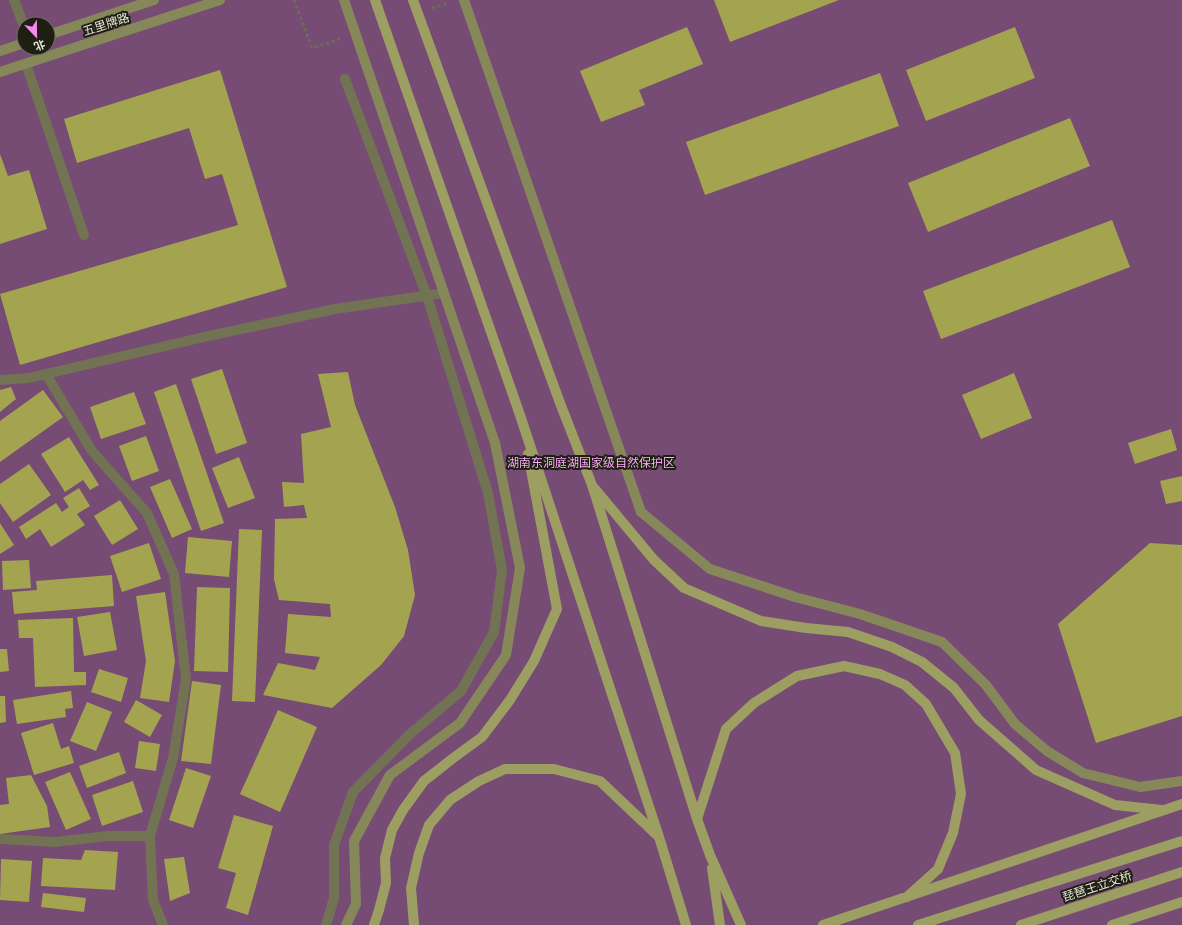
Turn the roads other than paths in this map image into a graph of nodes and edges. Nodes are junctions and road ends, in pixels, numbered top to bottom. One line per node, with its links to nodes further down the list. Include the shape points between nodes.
1 (14, 0): 8 (street)
2 (154, 0): 9 (street, 五里牌路)
3 (220, 0): 12 (street, 五里牌路)
4 (344, 0): 16 (street)
5 (375, 0): 20 (main road)
6 (413, 0): 21 (main road)
7 (464, 0): 22 (street, via 641,512 710,569 795,597 860,614 942,642 986,685 1015,724 1046,751 1083,773 1140,787)
8 (20, 16)
9 (56, 32)
10 (16, 46): 11 (street)
11 (0, 51)
12 (26, 64): 13 (street, 五里牌路); 15 (street)
13 (0, 72)
14 (345, 79): 17 (street)
15 (84, 235)
16 (444, 293): 17 (street); 36 (street, via 494,443 520,568 506,655 460,722 390,775 354,840 356,904)
17 (427, 296): 18 (street, via 335,309); 35 (street, via 488,493 502,570 494,632 461,691 409,735 353,792 334,845 334,898)
18 (46, 374): 19 (street); 26 (street, via 92,451 147,512 174,574 186,679 173,758)
19 (0, 380)
20 (520, 415): 27 (main road); 37 (main road, via 556,609 534,661 510,700 482,737 424,781 403,810 392,830 385,858 386,883)
21 (592, 484): 24 (main road, via 654,560 684,588 761,621 848,632 898,650 922,662 954,688 979,720 1036,770 1115,805); 25 (main road)
22 (1182, 781)
23 (1182, 804): 24 (main road)
24 (1162, 810): 32 (main road)
25 (696, 819): 30 (main road); 32 (main road, via 726,729 754,703 797,676 844,666 880,674 905,685 926,704 955,753 961,794 953,833 938,869)
26 (150, 836): 28 (street, via 108,836 55,842); 34 (street, via 153,900)
27 (659, 837): 38 (main road, via 600,781 554,769 505,769 479,781 450,800 429,825 411,888); 39 (main road)
28 (0, 839)
29 (1182, 840): 43 (main road)
30 (710, 855): 40 (main road); 41 (main road)
31 (1182, 872): 44 (main road, 琵琶王立交桥)
32 (907, 897): 42 (main road)
33 (1182, 902): 45 (main road)
34 (163, 925)
35 (326, 925)
36 (346, 925)
37 (374, 925)
38 (414, 925)
39 (686, 925)
40 (720, 925)
41 (741, 925)
42 (823, 925)
43 (918, 925)
44 (1021, 925)
45 (1112, 925)

